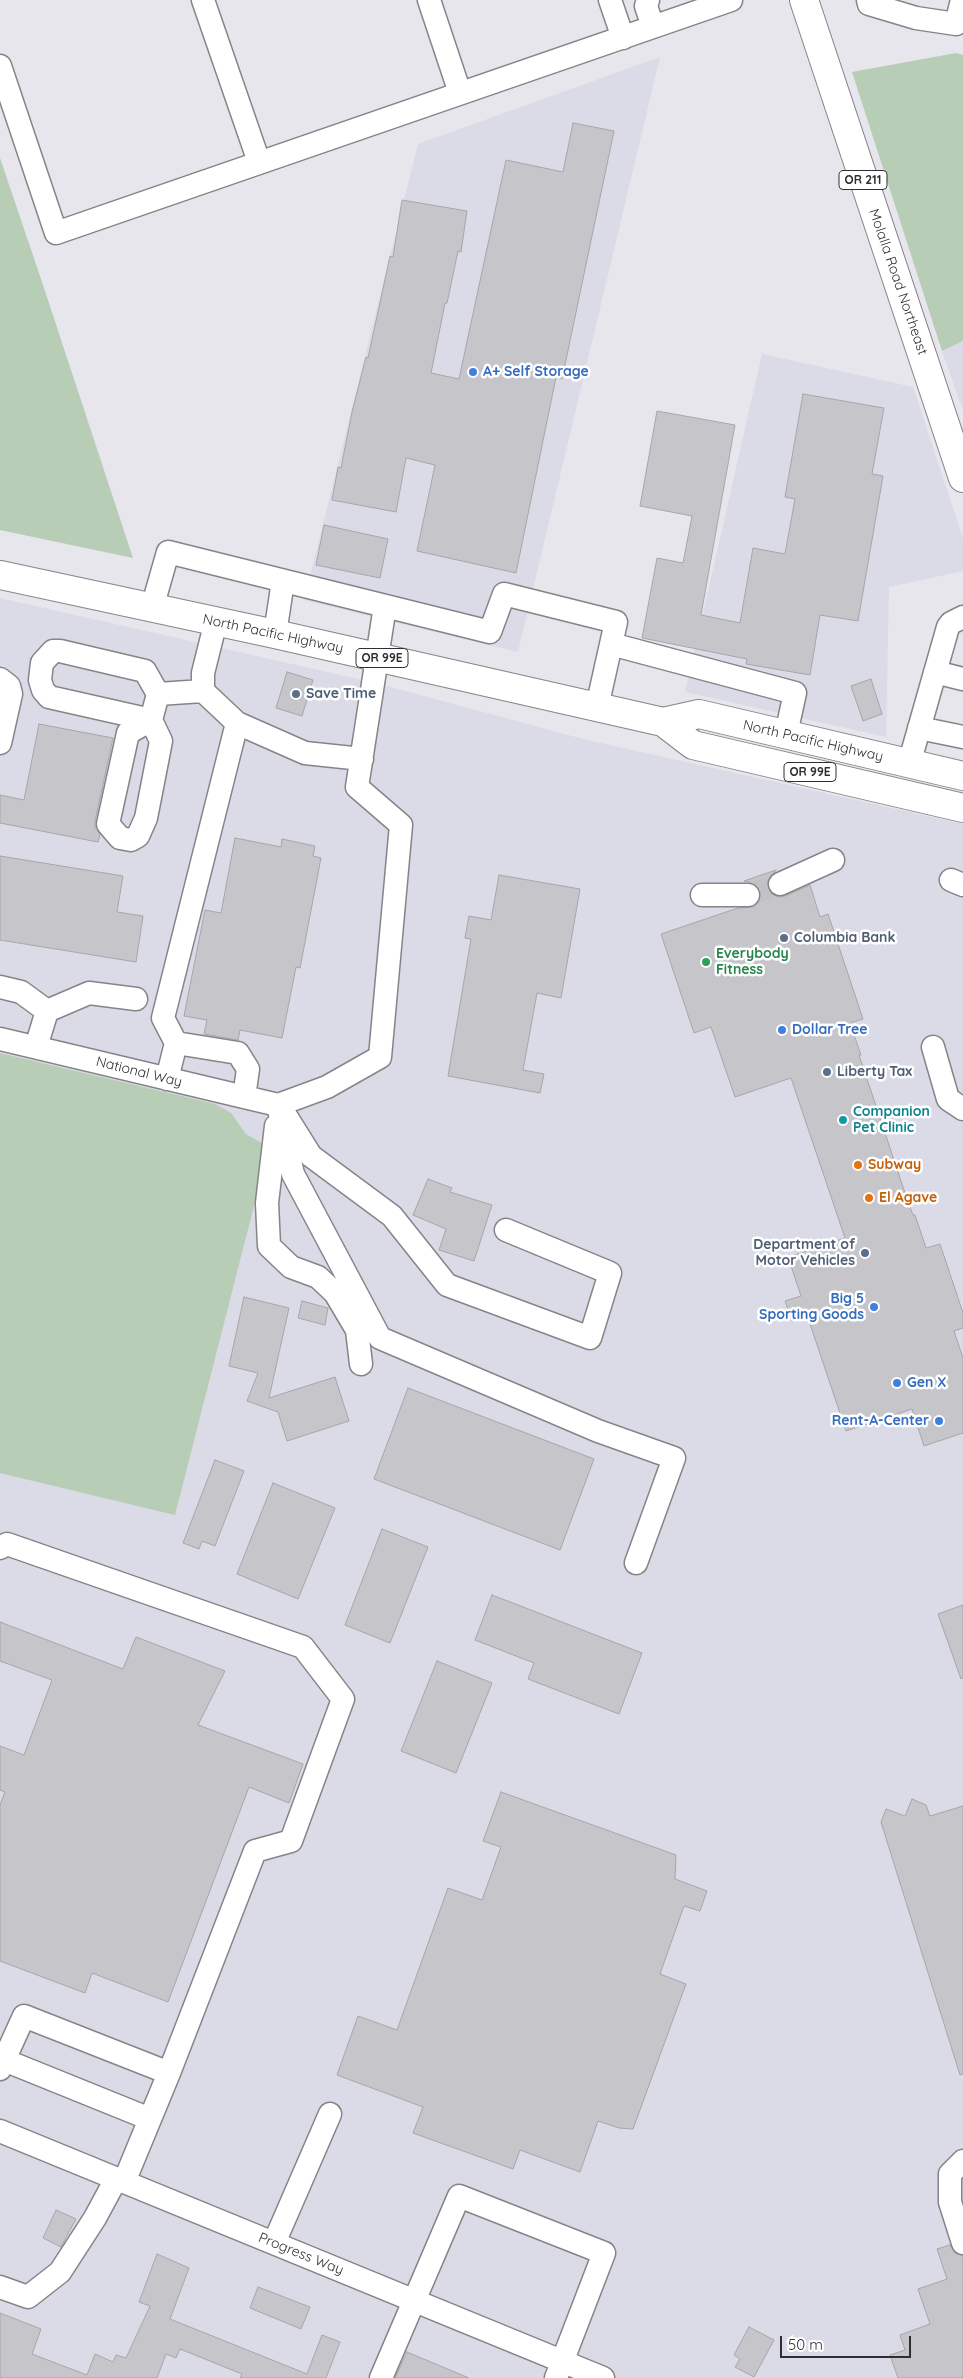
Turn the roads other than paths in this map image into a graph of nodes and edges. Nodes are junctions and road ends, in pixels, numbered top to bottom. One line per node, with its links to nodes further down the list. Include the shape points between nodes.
1 (203, 0): 13 (street)
2 (429, 0): 12 (street)
3 (610, 0): 10 (street)
4 (648, 0): 9 (street, via 646,6)
5 (731, 0): 9 (street)
6 (804, 0): 14 (main road, Molalla Road Northeast / OR 211)
7 (868, 0): 8 (street, via 869,4 916,18 956,24)
8 (962, 0)
9 (653, 27): 10 (street)
10 (622, 38): 12 (street)
11 (0, 66): 13 (street, via 56,233)
12 (460, 93): 13 (street)
13 (259, 162)
14 (963, 478)
15 (0, 575): 18 (main road, North Pacific Highway / OR 99E)
16 (283, 581): 17 (street); 18 (street, via 168,552); 21 (street)
17 (384, 606): 22 (street, via 490,632 504,594 616,622); 23 (street)
18 (152, 608): 20 (main road, North Pacific Highway / OR 99E)
19 (963, 617): 24 (street, via 948,627)
20 (216, 621): 21 (main road, North Pacific Highway / OR 99E); 27 (street, via 203,673)
21 (275, 634): 23 (main road, North Pacific Highway / OR 99E)
22 (611, 644): 29 (street); 33 (street, via 796,693)
23 (378, 657): 29 (main road, North Pacific Highway / OR 99E); 36 (street)
24 (935, 672): 25 (street); 32 (street)
25 (963, 679)
26 (0, 680): 35 (street, via 9,686 11,694)
27 (203, 690): 28 (street); 31 (street)
28 (158, 694): 28 (street, via 145,671 60,651 53,651 42,663 40,680 49,697 151,720)
29 (597, 707): 30 (main road, North Pacific Highway / OR 99E)
30 (663, 722): 33 (main road, North Pacific Highway / OR 99E, via 699,714); 38 (main road, North Pacific Highway / OR 99E, via 693,745)
31 (237, 723): 36 (street, via 306,753); 49 (street, via 163,1018)
32 (919, 728): 34 (street); 37 (street)
33 (786, 734): 37 (main road, North Pacific Highway / OR 99E); 38 (main road)
34 (963, 737)
35 (0, 743)
36 (362, 759): 54 (street, via 357,787 401,825 380,1057 327,1087)
37 (909, 764): 39 (main road, North Pacific Highway / OR 99E)
38 (780, 765): 40 (main road, North Pacific Highway / OR 99E)
39 (963, 776)
40 (963, 808)
41 (833, 860): 42 (street)
42 (780, 884)
43 (702, 895): 44 (street)
44 (748, 895)
45 (0, 987): 47 (street, via 20,992)
46 (136, 999): 47 (street, via 89,992)
47 (48, 1010): 50 (street)
48 (0, 1039): 50 (street, National Way)
49 (176, 1043): 52 (street); 53 (street, via 238,1053 248,1070)
50 (36, 1047): 52 (street, National Way)
51 (933, 1047): 55 (street, via 948,1098)
52 (166, 1079): 53 (street, National Way)
53 (244, 1097): 54 (street, National Way)
54 (278, 1105): 56 (street, via 311,1156 392,1216 447,1285 590,1338 610,1273); 57 (street, via 267,1203 269,1246 291,1267 318,1277 334,1293 357,1330); 59 (street, via 292,1174 380,1338 598,1431 674,1458)
55 (963, 1109)
56 (506, 1230)
57 (361, 1364)
58 (0, 1548): 61 (street, via 7,1544 303,1647 343,1699 291,1841 255,1851)
59 (636, 1563)
60 (2, 2065): 61 (street, via 24,2016); 63 (street)
61 (169, 2073): 63 (street)
62 (330, 2114): 67 (street)
63 (150, 2119): 66 (street)
64 (0, 2131): 66 (street, Progress Way)
65 (963, 2161): 68 (street, via 950,2174 950,2202)
66 (120, 2180): 67 (street, Progress Way); 69 (street, via 60,2272 28,2297)
67 (274, 2243): 70 (street, Progress Way)
68 (963, 2243)
69 (0, 2287)
70 (415, 2301): 71 (street, Progress Way); 71 (street, via 459,2196 604,2253); 72 (street)
71 (559, 2370): 73 (street, Progress Way)
72 (381, 2378)
73 (602, 2378)

